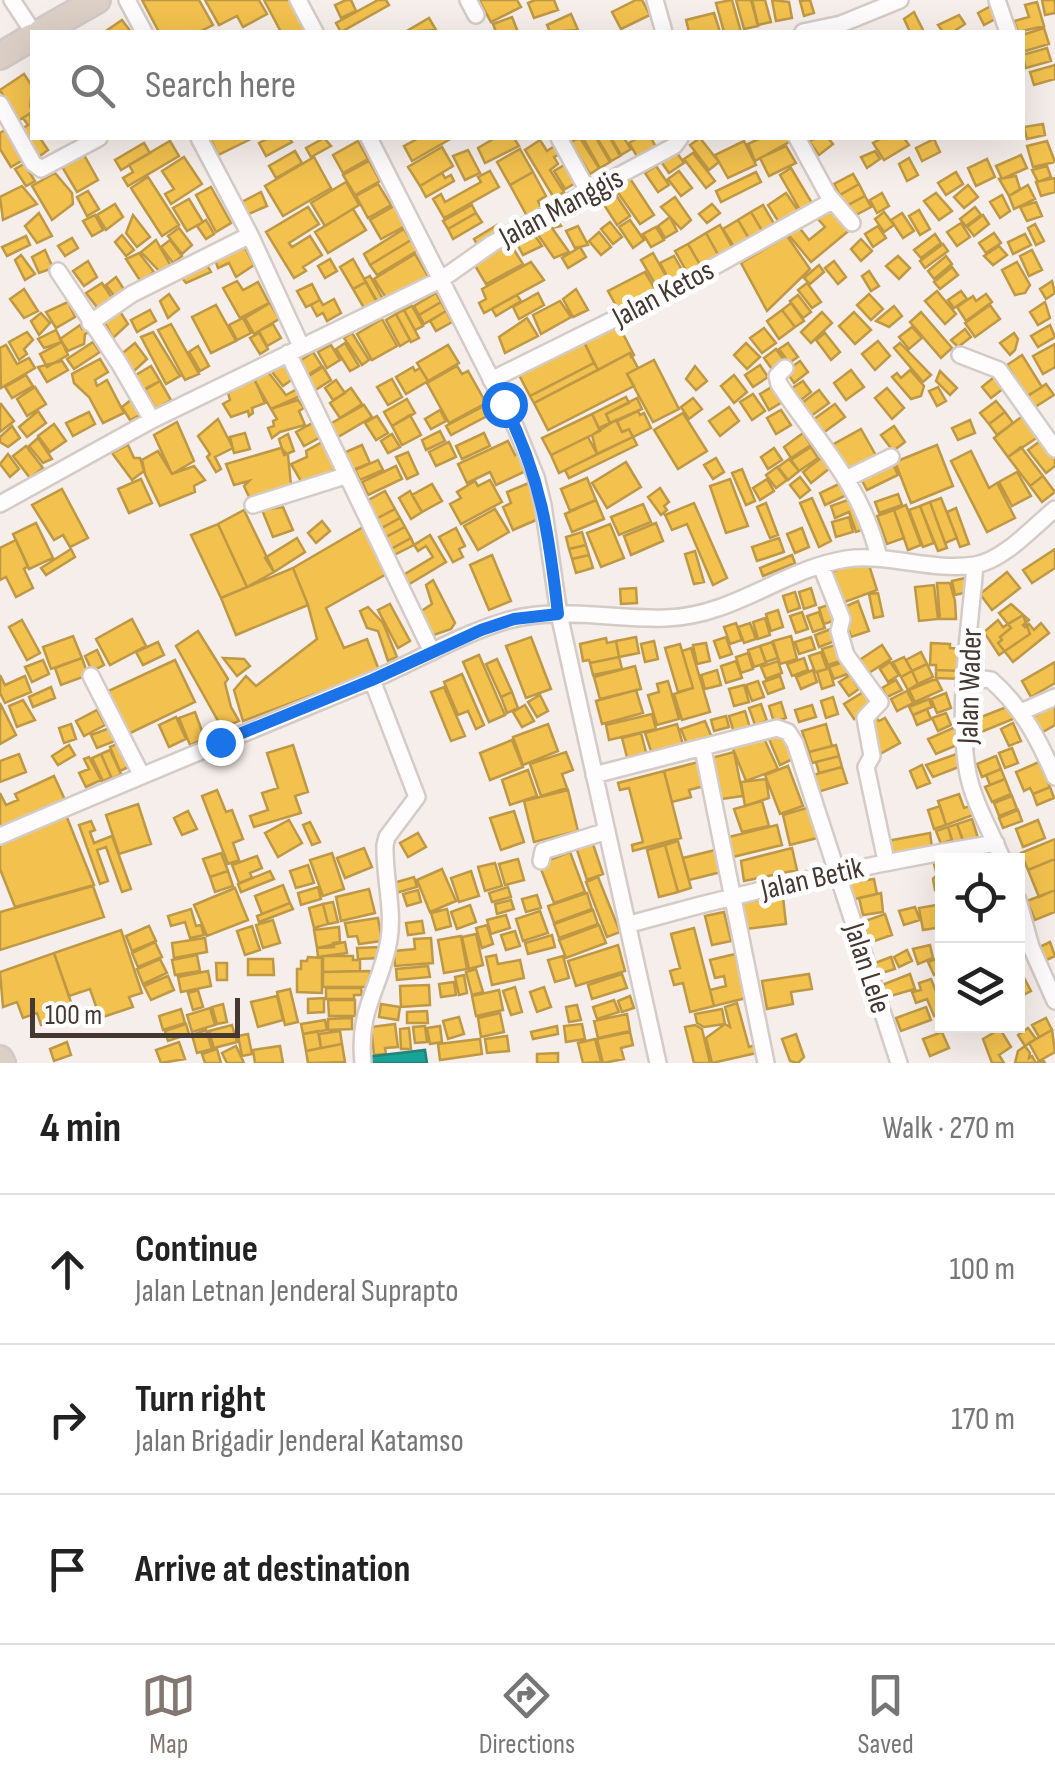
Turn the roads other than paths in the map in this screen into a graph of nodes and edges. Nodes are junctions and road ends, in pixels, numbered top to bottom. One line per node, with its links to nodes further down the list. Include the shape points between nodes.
1 (12, 0): 10 (street)
2 (97, 0): 11 (highway)
3 (127, 0): 12 (street)
4 (298, 0): 13 (street)
5 (468, 0): 9 (street)
6 (656, 0): 14 (street)
7 (900, 0): 15 (street)
8 (997, 0): 16 (street)
9 (476, 15)
10 (30, 30)
11 (44, 30)
12 (143, 30)
13 (314, 30)
14 (664, 30)
15 (812, 30)
16 (1007, 30)
17 (30, 37): 18 (highway)
18 (0, 56)
19 (0, 104): 20 (street, via 41,170)
20 (94, 140)
21 (200, 140): 29 (street)
22 (370, 140): 31 (street)
23 (560, 140): 26 (street)
24 (678, 140): 26 (street, Jalan Manggis)
25 (798, 140): 27 (street)
26 (589, 193): 31 (street, Jalan Manggis, via 493,243)
27 (832, 201): 28 (street); 36 (street, Jalan Ketos)
28 (852, 223)
29 (250, 235): 32 (street, via 132,294); 33 (street)
30 (58, 271): 32 (street)
31 (442, 279): 33 (street, Jalan Manggis); 36 (street)
32 (90, 324): 37 (street)
33 (294, 349): 37 (street, Jalan Manggis); 40 (street)
34 (960, 354): 38 (street, via 999,370)
35 (785, 368): 41 (street, via 778,384)
36 (491, 380): 48 (street, via 536,477)
37 (152, 420): 42 (street, Jalan Manggis)
38 (1055, 449)
39 (890, 457): 41 (street)
40 (345, 476): 43 (street); 49 (street)
41 (848, 478): 45 (street)
42 (0, 504)
43 (254, 505)
44 (1055, 509): 46 (street)
45 (879, 558): 46 (street); 47 (street)
46 (975, 565): 51 (street, Jalan Wader)
47 (821, 566): 48 (street, via 733,604 686,616); 63 (street, via 842,620 846,654 880,704 865,718 872,756 866,767)
48 (558, 614): 49 (street, via 514,619); 56 (street)
49 (432, 652): 52 (street)
50 (91, 676): 57 (street)
51 (966, 678): 54 (street, via 991,680); 61 (street, Jalan Wader, via 969,779)
52 (372, 680): 57 (street); 71 (street, via 417,797 385,845 388,941 366,1008)
53 (1055, 697): 54 (street)
54 (1021, 712): 58 (street)
55 (703, 750): 56 (street); 65 (street, Jalan Lele, via 777,728 788,732); 66 (street)
56 (594, 775): 59 (street)
57 (142, 776): 60 (street)
58 (1055, 777)
59 (607, 830): 64 (street, via 543,850); 67 (street)
60 (0, 836)
61 (996, 843): 62 (street, Jalan Wader); 63 (street, Jalan Betik)
62 (1001, 853)
63 (886, 861): 65 (street, Jalan Betik)
64 (541, 862)
65 (837, 872): 66 (street, Jalan Betik); 75 (street, Jalan Lele)
66 (731, 896): 67 (street, Jalan Betik); 74 (street)
67 (630, 924): 73 (street)
68 (1025, 926): 69 (street)
69 (1055, 1001)
70 (0, 1040): 72 (street)
71 (358, 1062)
72 (11, 1063)
73 (658, 1063)
74 (766, 1063)
75 (899, 1063)

